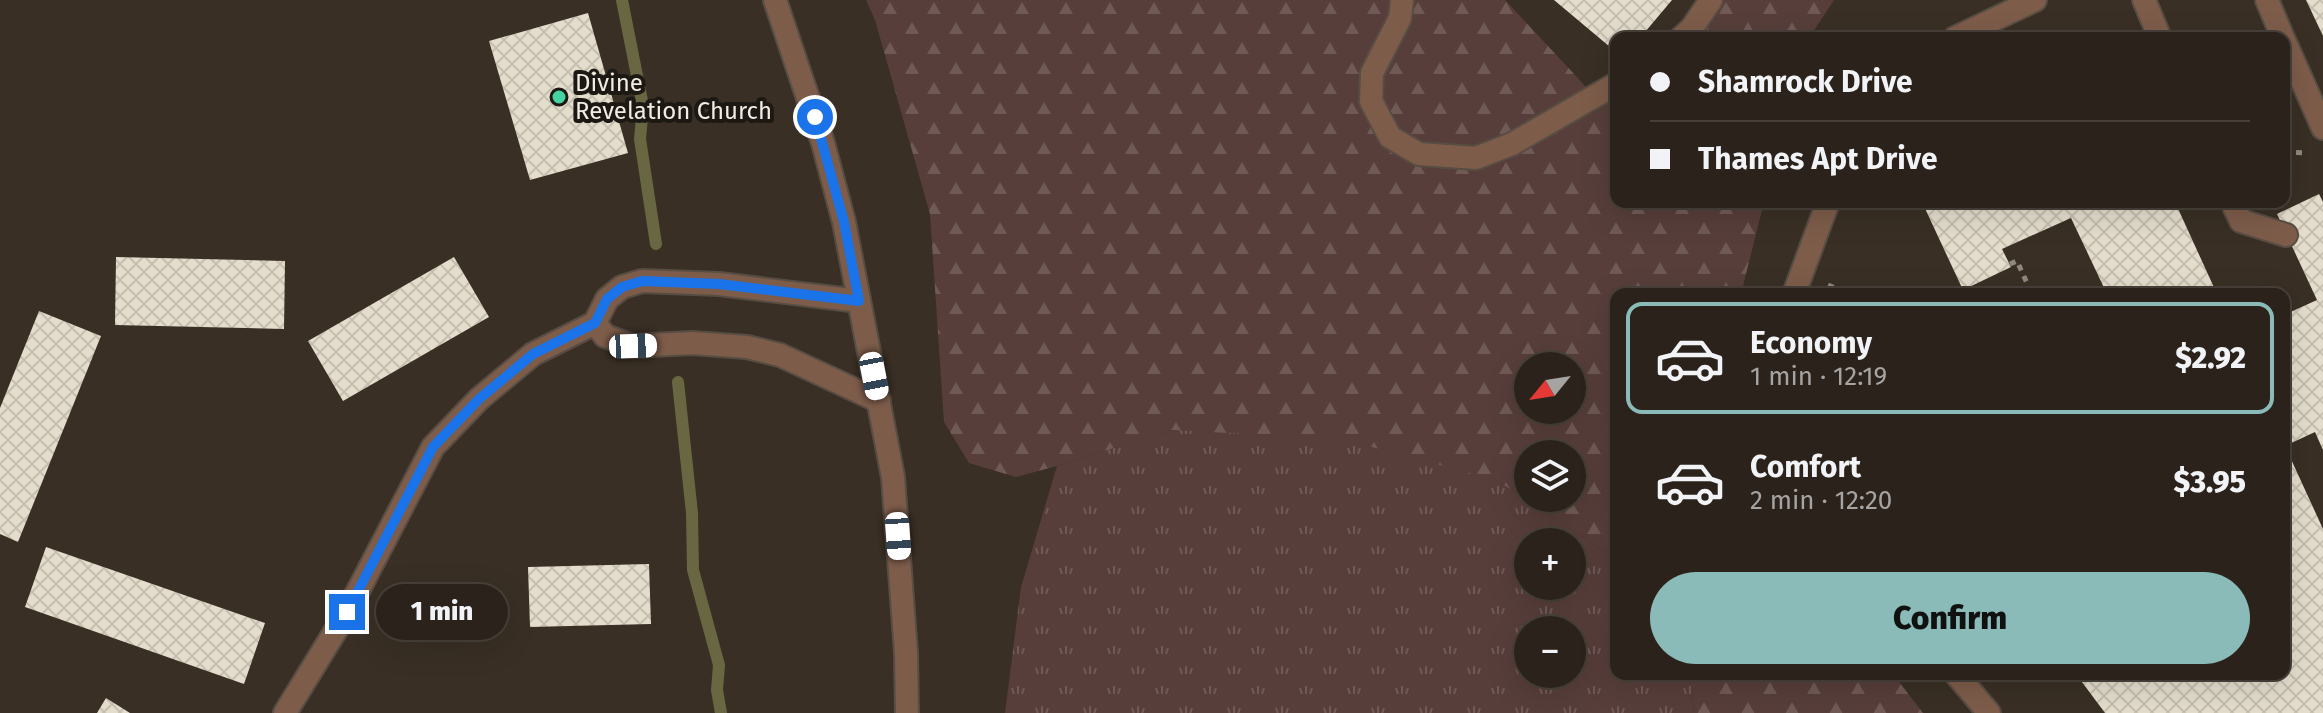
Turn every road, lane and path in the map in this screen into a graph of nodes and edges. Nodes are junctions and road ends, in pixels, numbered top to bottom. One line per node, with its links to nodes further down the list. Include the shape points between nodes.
1 (775, 0): 20 (street, via 823,143)
2 (1402, 0): 12 (street, via 1400,18 1372,73 1371,101 1390,137 1419,154 1476,158 1512,144)
3 (1711, 0): 7 (street)
4 (2035, 0): 8 (street)
5 (2144, 0): 9 (street)
6 (2267, 0): 10 (street)
7 (1688, 32)
8 (1968, 32)
9 (2157, 32)
10 (2281, 32)
11 (2290, 53): 13 (street)
12 (1610, 87)
13 (2323, 128)
14 (1826, 208): 18 (street)
15 (2235, 208): 16 (street, via 2241,221)
16 (2286, 235)
17 (2010, 264): 19 (path, via 2017,261)
18 (1796, 288)
19 (2029, 288)
20 (859, 301): 21 (street, via 719,284 642,281 607,299); 22 (street)
21 (595, 323): 22 (street, via 605,336 633,346 692,343 780,355); 24 (street, via 533,354 433,447 347,612)
22 (879, 401): 25 (street, via 893,477)
23 (1961, 680): 26 (street)
24 (285, 713)
25 (907, 713)
26 (1989, 713)

